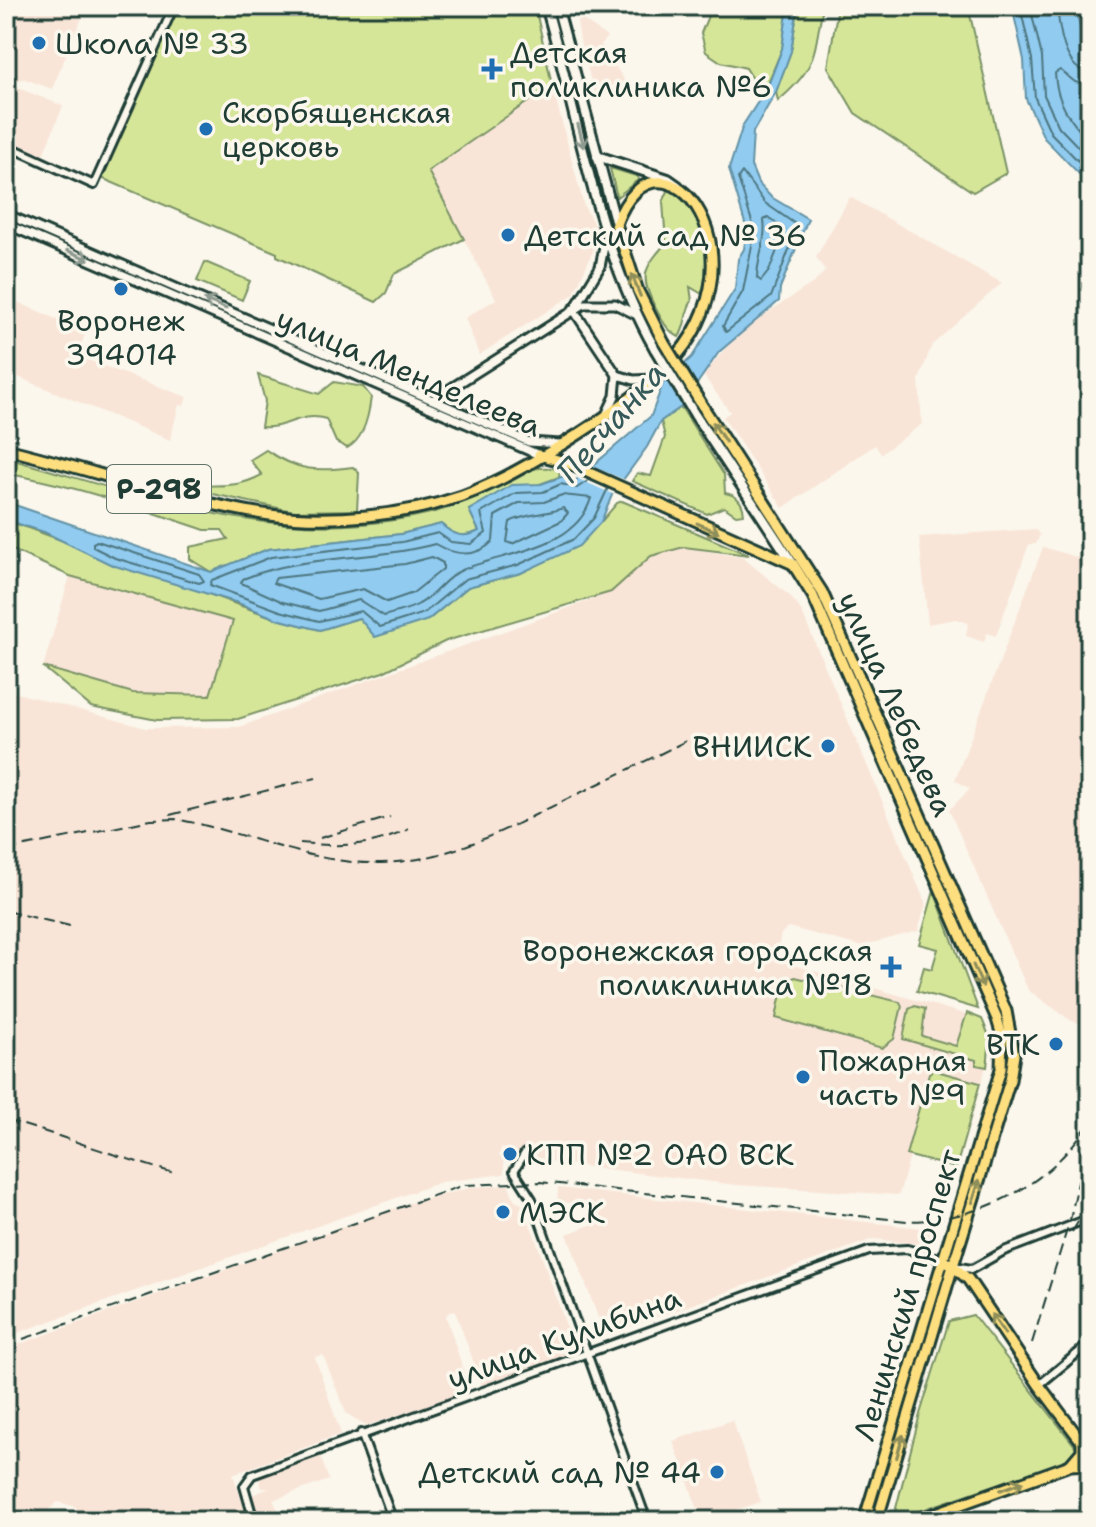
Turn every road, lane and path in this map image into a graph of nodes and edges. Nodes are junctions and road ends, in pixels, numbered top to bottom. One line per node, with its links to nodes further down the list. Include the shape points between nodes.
1 (174, 6): 4 (street, via 94,185)
2 (546, 6): 9 (main road, one-way to 9)
3 (557, 6): 5 (main road)
4 (6, 145)
5 (597, 156): 6 (main road); 9 (main road)
6 (678, 186): 9 (main road, via 639,188 624,202); 16 (main road, via 698,206 710,231 712,281 691,336)
7 (6, 214): 12 (street, улица Менделеева, one-way to 7)
8 (6, 224): 13 (street, улица Менделеева, one-way to 13)
9 (611, 227): 10 (street, via 600,267); 11 (main road); 14 (main road, one-way to 9)
10 (573, 309): 11 (street, via 607,302); 15 (street); 17 (street)
11 (635, 314): 14 (main road)
12 (261, 324): 13 (street); 17 (street, улица Менделеева)
13 (257, 333): 23 (street, улица Менделеева)
14 (660, 346): 18 (main road, bridge)
15 (617, 375): 16 (street); 19 (street)
16 (656, 378): 19 (main road)
17 (434, 399): 20 (street, улица Менделеева)
18 (699, 411): 24 (main road, улица Лебедева); 25 (main road, улица Лебедева, one-way to 18, via 1006,1011 822,592)
19 (606, 415): 21 (main road)
20 (529, 442): 21 (street, улица Менделеева); 23 (street, улица Менделеева)
21 (560, 444): 23 (main road)
22 (6, 449): 23 (main road, Р-298, via 219,505 296,518 398,511 458,497)
23 (543, 453): 24 (main road, улица Менделеева, one-way to 24)
24 (793, 564): 25 (main road, улица Лебедева, one-way to 25, via 813,596)
25 (1007, 1036): 28 (main road, Ленинский проспект); 29 (main road, Ленинский проспект, one-way to 25, via 1007,1089 1014,1055)
26 (525, 1153): 31 (street, via 514,1171 532,1199)
27 (1090, 1218): 29 (street, via 972,1269)
28 (942, 1259): 29 (main road); 31 (street, улица Кулибина, via 907,1249 869,1251); 41 (main road, Ленинский проспект)
29 (953, 1266): 32 (main road, one-way to 29, via 968,1279); 42 (main road, Ленинский проспект, one-way to 29)
30 (1090, 1343): 32 (street)
31 (589, 1353): 33 (street, улица Кулибина); 40 (street)
32 (1039, 1385): 34 (main road)
33 (361, 1433): 38 (street, улица Кулибина, via 247,1478 244,1493); 39 (street)
34 (1077, 1433): 35 (main road); 37 (main road, via 1082,1451)
35 (1090, 1440)
36 (1090, 1464): 37 (main road)
37 (1070, 1465): 43 (main road, one-way to 37)
38 (254, 1521)
39 (393, 1521)
40 (647, 1521)
41 (864, 1521)
42 (877, 1521)
43 (914, 1521)

